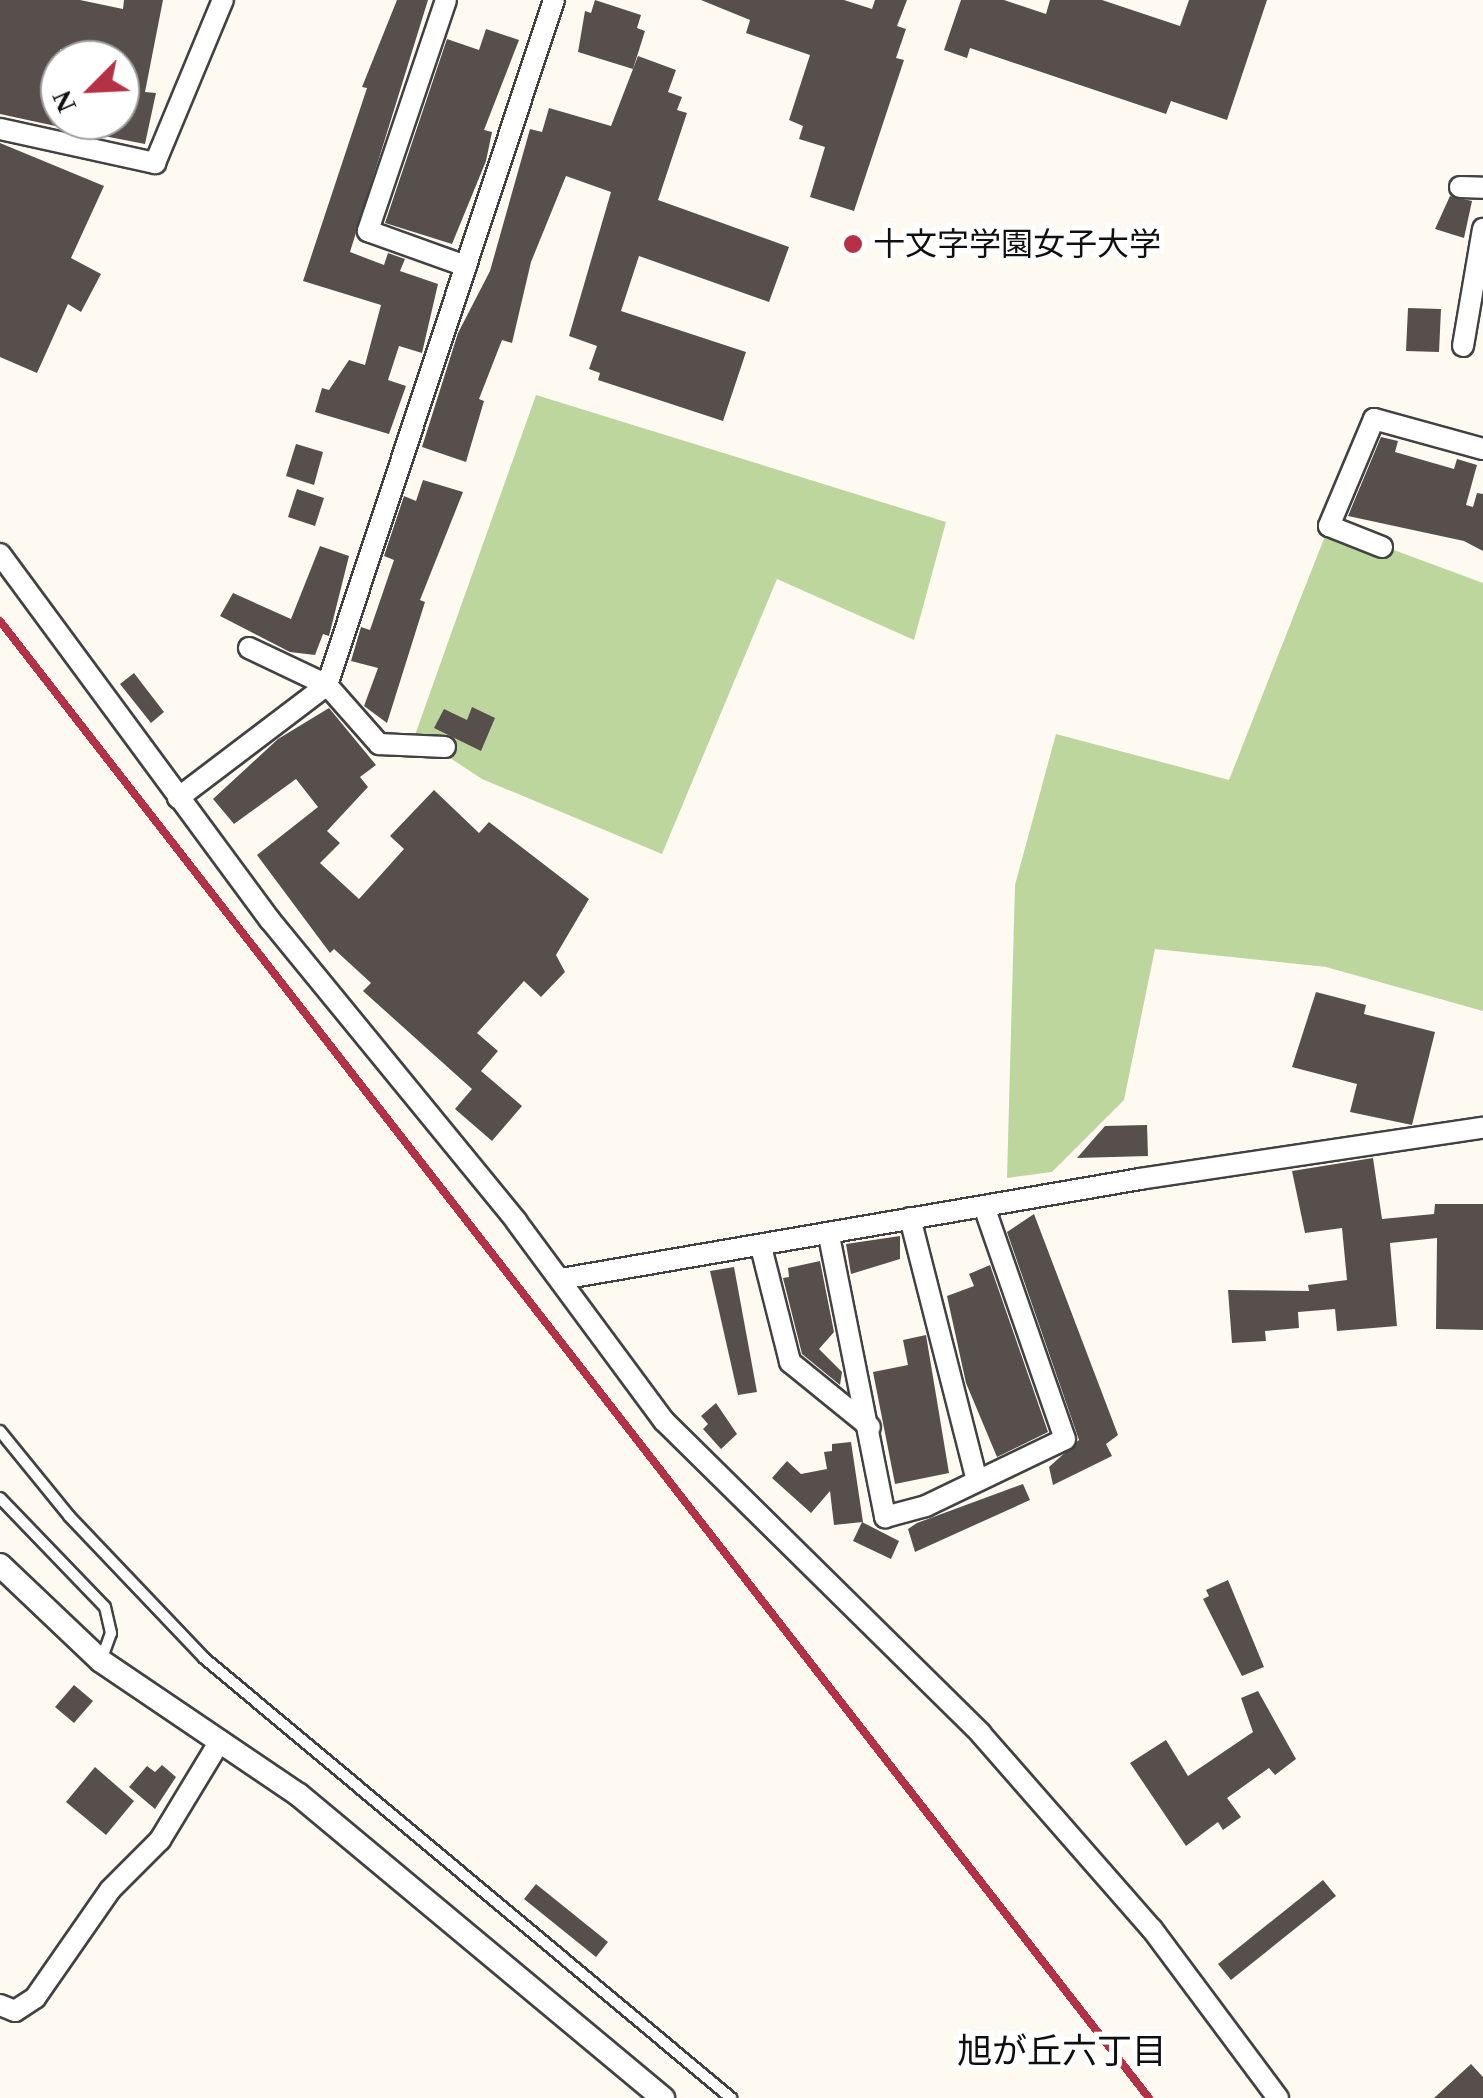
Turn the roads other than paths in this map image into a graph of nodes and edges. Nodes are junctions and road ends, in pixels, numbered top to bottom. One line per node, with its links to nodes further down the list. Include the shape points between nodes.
1 (223, 0): 4 (street, via 154,163)
2 (446, 0): 8 (street, via 368,231)
3 (554, 0): 8 (street)
4 (0, 129)
5 (1460, 187): 6 (street)
6 (1483, 188)
7 (1483, 229): 9 (street)
8 (466, 266): 14 (street)
9 (1463, 346)
10 (1483, 449): 11 (street, via 1374,419 1330,526)
11 (1382, 547)
12 (0, 554): 16 (street)
13 (249, 648): 14 (street)
14 (327, 685): 15 (street, via 379,744); 16 (street)
15 (445, 748)
16 (178, 798): 22 (street)
17 (1483, 1128): 18 (street)
18 (984, 1206): 19 (street); 25 (street, via 1065,1438)
19 (910, 1218): 20 (street); 25 (street)
20 (829, 1236): 21 (street); 23 (street)
21 (761, 1247): 22 (street); 23 (street, via 790,1362)
22 (561, 1279): 33 (street, via 664,1421 980,1734 1112,1884)
23 (870, 1428): 25 (street, via 886,1517)
24 (0, 1431): 32 (lane, via 69,1516 204,1658)
25 (977, 1481)
26 (0, 1498): 28 (lane, via 105,1607 112,1633)
27 (0, 1565): 28 (street)
28 (101, 1662): 29 (street)
29 (220, 1741): 30 (street, via 160,1840 110,1890 35,1998 15,2011); 31 (street, via 299,1795)
30 (0, 2006)
31 (663, 2098)
32 (732, 2098)
33 (1278, 2098)

